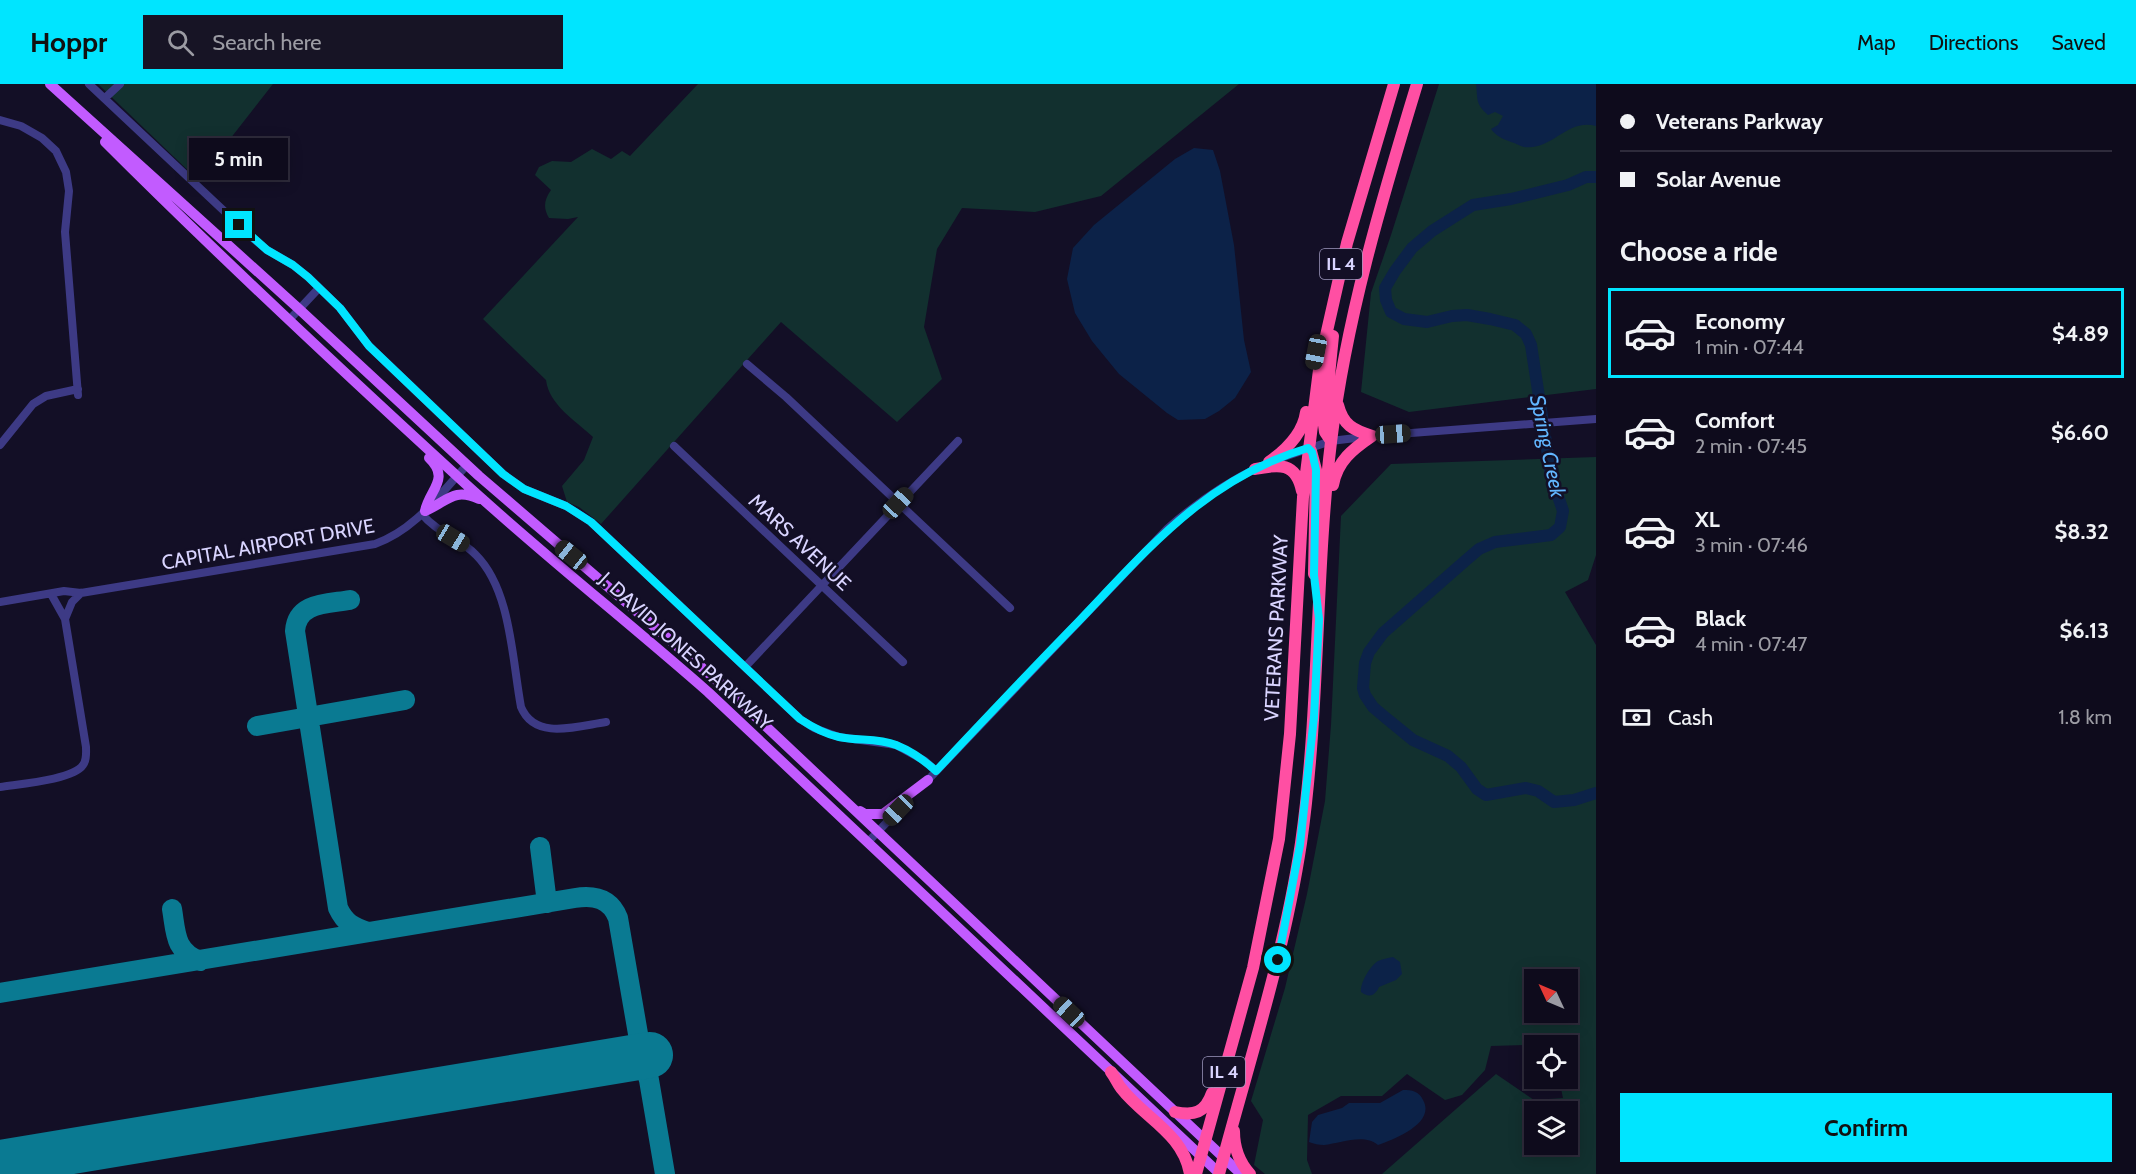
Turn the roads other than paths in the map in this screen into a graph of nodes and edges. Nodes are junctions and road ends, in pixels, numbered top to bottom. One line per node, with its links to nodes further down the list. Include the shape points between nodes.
1 (49, 84): 10 (main road, J. DAVID JONES PARKWAY); 11 (main road, J. DAVID JONES PARKWAY, via 189,226)
2 (89, 84): 6 (street)
3 (120, 84): 6 (street)
4 (1394, 84): 8 (highway, VETERANS PARKWAY / IL 4)
5 (1417, 84): 15 (highway, IL 4, via 1368,250)
6 (105, 98): 9 (street, via 255,240)
7 (0, 120): 20 (street, via 42,138 60,157 66,172 69,191 65,232 78,392 46,396 33,404)
8 (1347, 243): 12 (highway, VETERANS PARKWAY / IL 4); 19 (highway, via 1325,405 1325,432)
9 (319, 288): 10 (street); 40 (street, via 369,346 503,474 524,489 566,506 591,522)
10 (299, 309): 11 (street); 24 (main road, J. DAVID JONES PARKWAY)
11 (290, 319): 14 (main road, J. DAVID JONES PARKWAY)
12 (1325, 340): 22 (highway, VETERANS PARKWAY / IL 4); 23 (highway, via 1316,352 1303,425 1293,441)
13 (747, 364): 28 (street)
14 (372, 398): 26 (main road, J. DAVID JONES PARKWAY); 30 (main road, via 385,417 438,468 439,479)
15 (1337, 400): 17 (highway, via 1345,423); 19 (highway, IL 4)
16 (1596, 418): 17 (street)
17 (1372, 436): 19 (street); 31 (highway, via 1349,453 1335,473 1329,538)
18 (958, 441): 28 (street)
19 (1331, 441): 22 (street); 31 (highway, IL 4)
20 (0, 446)
21 (674, 446): 32 (street, MARS AVENUE)
22 (1308, 448): 23 (street); 27 (highway, VETERANS PARKWAY / IL 4); 38 (highway, via 1316,470 1314,575)
23 (1269, 462): 25 (street)
24 (467, 465): 26 (street, CAPITAL AIRPORT DRIVE); 45 (main road, J. DAVID JONES PARKWAY, via 704,669)
25 (1255, 469): 27 (highway, via 1280,465 1290,469); 42 (street, via 1204,499 1167,529)
26 (457, 476): 29 (main road, J. DAVID JONES PARKWAY); 30 (street, CAPITAL AIRPORT DRIVE)
27 (1303, 498): 48 (highway, VETERANS PARKWAY / IL 4, via 1285,792 1261,935)
28 (898, 503): 32 (street); 36 (street)
29 (489, 504): 30 (main road, via 460,494); 47 (main road, J. DAVID JONES PARKWAY, via 691,677)
30 (423, 513): 33 (street, CAPITAL AIRPORT DRIVE, via 399,534 375,544); 41 (street, via 432,526 476,554 496,583 526,716 538,726 550,729)
31 (1323, 549): 38 (highway, IL 4)
32 (822, 585): 39 (street, MARS AVENUE); 40 (street)
33 (81, 593): 34 (street, CAPITAL AIRPORT DRIVE); 37 (street)
34 (51, 594): 35 (street, CAPITAL AIRPORT DRIVE); 37 (street)
35 (0, 602)
36 (1010, 608)
37 (65, 619): 44 (street, via 86,759 79,770 67,776)
38 (1319, 619): 51 (highway, IL 4, via 1307,795 1294,883 1269,994)
39 (903, 662)
40 (745, 667): 42 (street, via 814,728 839,737 896,745 925,760)
41 (606, 722)
42 (936, 771): 43 (street)
43 (927, 780): 45 (main road, via 883,814 865,814); 46 (street)
44 (0, 787)
45 (853, 808): 46 (main road, J. DAVID JONES PARKWAY)
46 (878, 831): 47 (street); 50 (main road, J. DAVID JONES PARKWAY)
47 (868, 842): 49 (main road, J. DAVID JONES PARKWAY)
48 (1244, 1003): 50 (highway, via 1235,1014 1206,1107 1194,1114); 52 (highway, VETERANS PARKWAY / IL 4)
49 (1112, 1072): 53 (main road, J. DAVID JONES PARKWAY); 55 (highway, via 1122,1089 1180,1146)
50 (1175, 1112): 52 (main road, J. DAVID JONES PARKWAY)
51 (1234, 1119): 54 (highway, IL 4); 59 (highway, via 1236,1149)
52 (1205, 1140): 53 (highway, VETERANS PARKWAY / IL 4); 54 (main road, J. DAVID JONES PARKWAY)
53 (1201, 1157): 56 (highway, VETERANS PARKWAY / IL 4); 57 (main road, J. DAVID JONES PARKWAY)
54 (1223, 1157): 57 (highway, IL 4); 58 (main road, J. DAVID JONES PARKWAY)
55 (1190, 1174)
56 (1196, 1174)
57 (1219, 1174)
58 (1241, 1174)
59 (1250, 1174)

